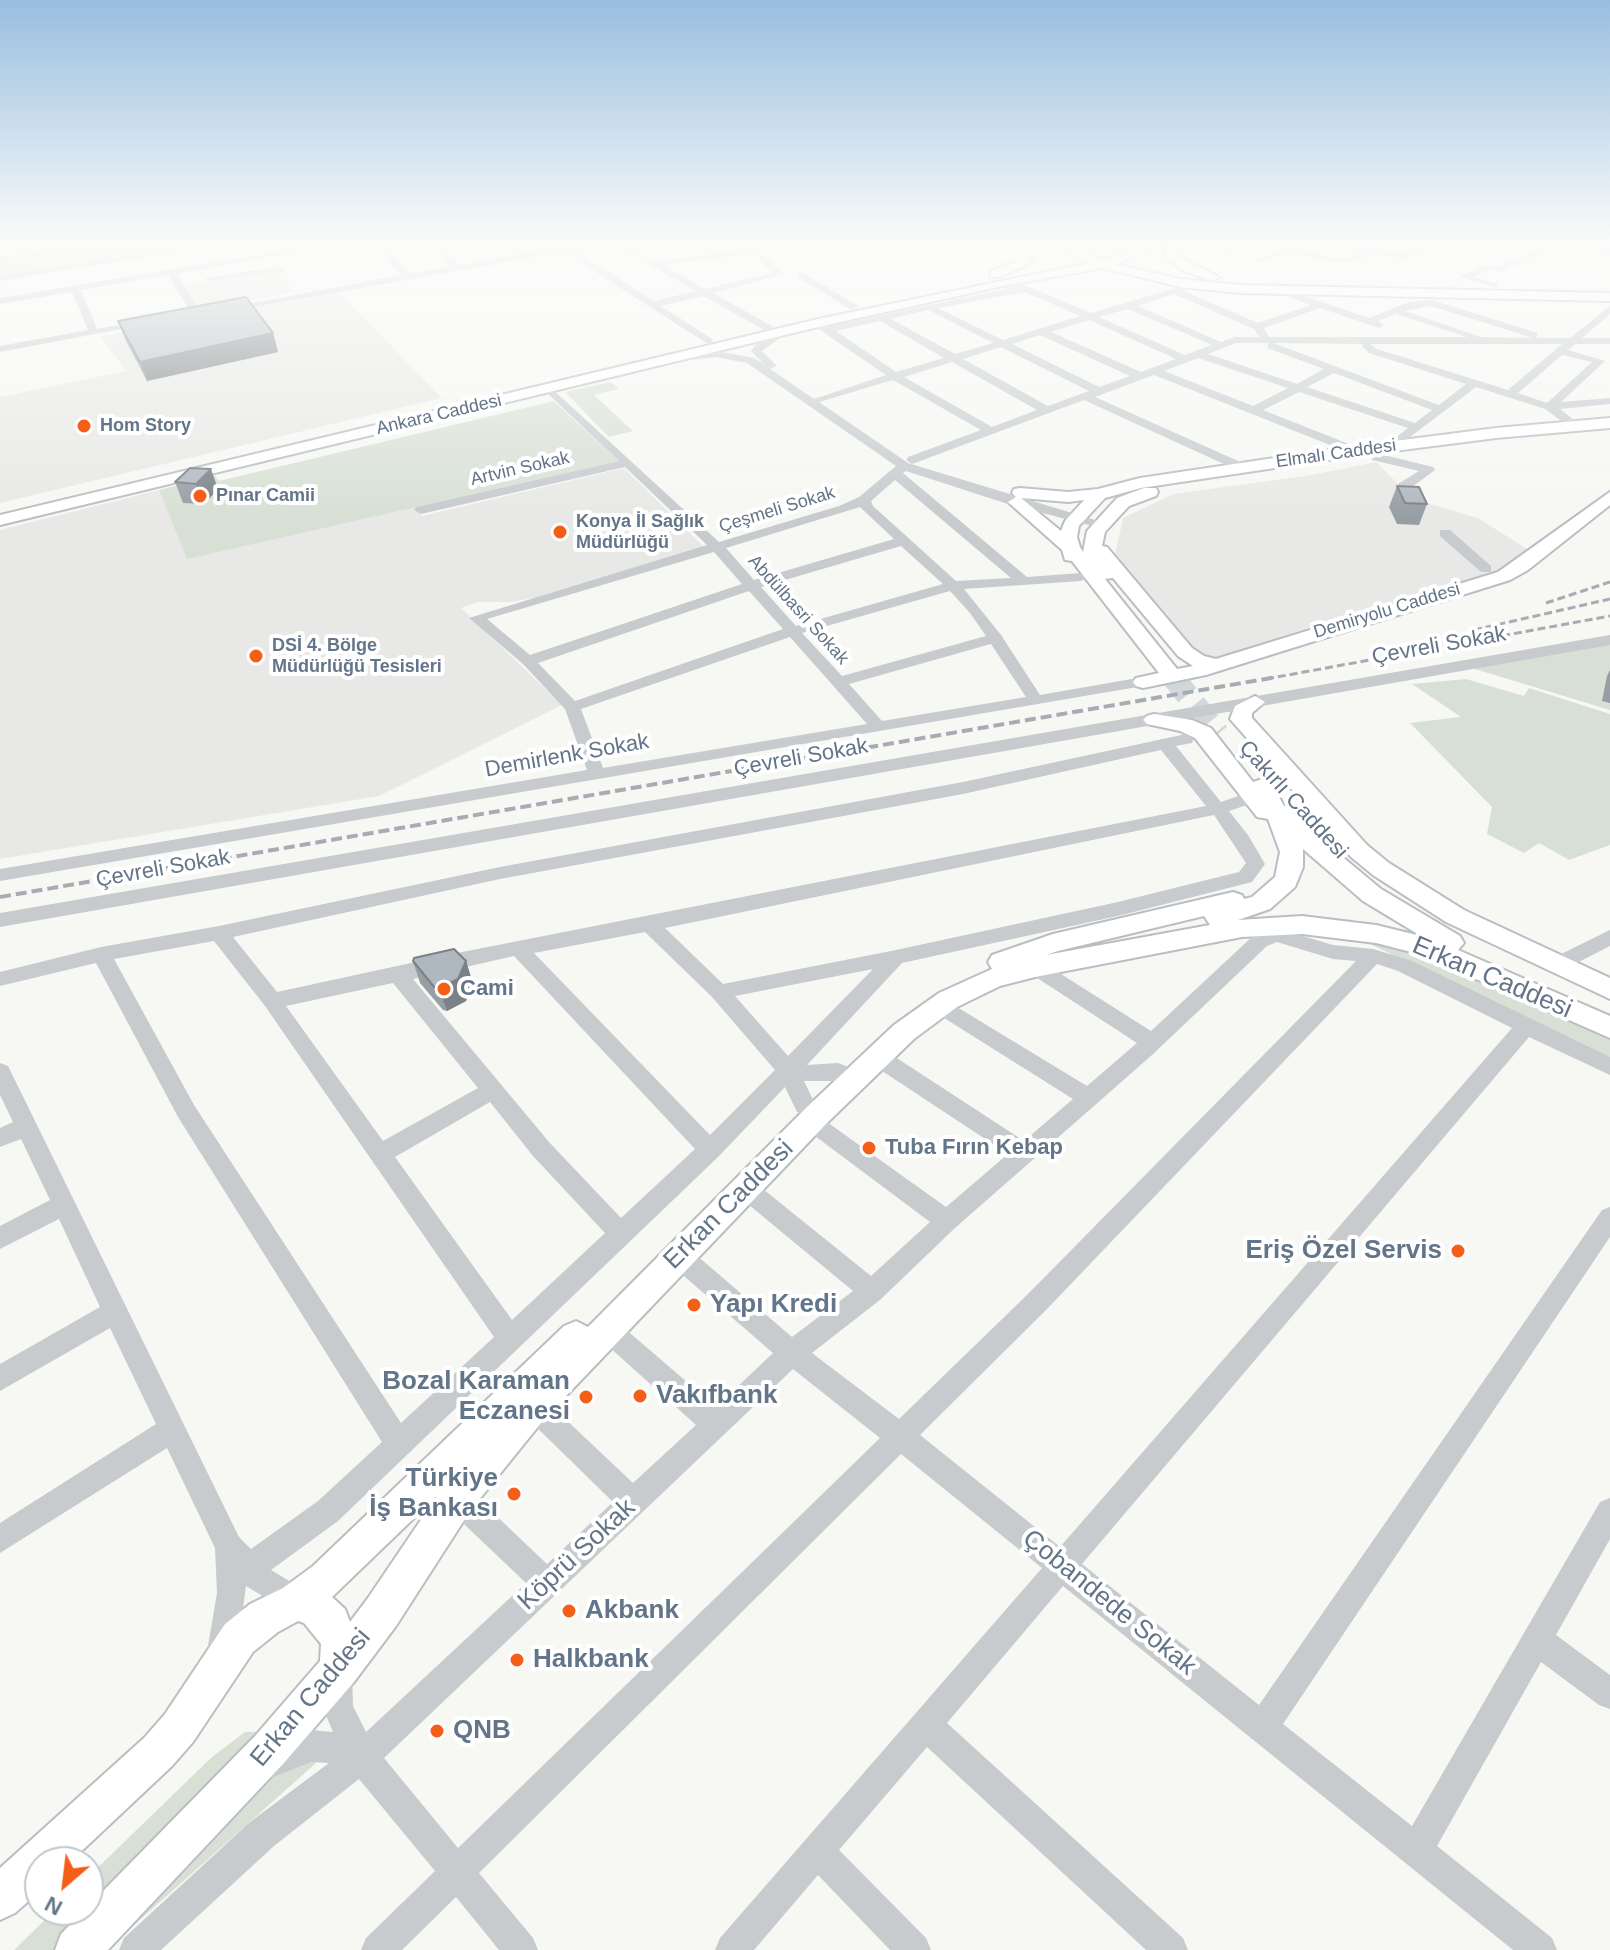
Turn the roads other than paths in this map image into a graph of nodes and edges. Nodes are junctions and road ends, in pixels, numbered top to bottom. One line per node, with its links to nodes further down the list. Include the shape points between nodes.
1 (70, 337): 28 (street)
2 (702, 337): 19 (street)
3 (732, 337): 19 (main road, Ankara Caddesi)
4 (750, 337): 32 (main road, Ankara Caddesi)
5 (768, 337): 29 (street)
6 (838, 337): 38 (street)
7 (914, 337): 33 (street)
8 (987, 337): 25 (street)
9 (1030, 337): 25 (street)
10 (1053, 337): 37 (street)
11 (1140, 337): 30 (street)
12 (1202, 337): 26 (street)
13 (1260, 337): 18 (street)
14 (1411, 337): 23 (street)
15 (1476, 337): 24 (street)
16 (1530, 337): 27 (street)
17 (1575, 337): 21 (street)
18 (1261, 340): 20 (street); 26 (street); 35 (street)
19 (708, 341): 69 (main road, Ankara Caddesi)
20 (1361, 341): 23 (street); 39 (street, via 1373,351)
21 (1570, 341): 22 (street); 27 (street)
22 (1610, 341)
23 (1424, 342): 24 (street)
24 (1491, 342): 27 (street)
25 (1003, 345): 33 (street); 42 (street)
26 (1220, 345): 30 (street)
27 (1556, 346): 34 (street); 43 (street)
28 (0, 349)
29 (756, 351): 31 (street, via 737,350); 45 (street)
30 (1191, 356): 36 (street); 40 (street)
31 (741, 357): 32 (street); 60 (street)
32 (677, 358): 41 (main road, Ankara Caddesi)
33 (953, 360): 38 (street); 49 (street)
34 (1605, 362): 47 (street)
35 (1333, 369): 40 (street); 48 (street)
36 (1154, 371): 37 (street); 50 (street)
37 (1140, 376): 42 (street)
38 (896, 377): 45 (street); 55 (street)
39 (1476, 382): 43 (street); 48 (street)
40 (1294, 388): 50 (street); 53 (street)
41 (549, 389): 59 (street, Abdülbasri Sokak); 63 (main road, Ankara Caddesi)
42 (1098, 391): 44 (street)
43 (1511, 393): 47 (street)
44 (1084, 396): 49 (street); 61 (street)
45 (819, 399): 60 (street)
46 (1610, 401): 47 (street)
47 (1549, 407): 52 (street)
48 (1440, 409): 53 (street)
49 (1046, 410): 55 (street)
50 (1255, 410): 57 (street)
51 (1610, 423): 52 (main road, Elmalı Caddesi)
52 (1574, 426): 56 (main road, Elmalı Caddesi)
53 (1416, 427): 56 (street)
54 (1610, 430): 58 (main road, Elmalı Caddesi)
55 (991, 431): 60 (street)
56 (1393, 446): 57 (main road, Elmalı Caddesi)
57 (1355, 451): 61 (main road, Elmalı Caddesi)
58 (1376, 457): 62 (street, via 1429,470); 65 (main road, Elmalı Caddesi)
59 (628, 463): 70 (street, Artvin Sokak); 78 (street, Abdülbasri Sokak)
60 (903, 467): 67 (street); 68 (street, Çeşmeli Sokak); 82 (street)
61 (1243, 468): 64 (main road, Elmalı Caddesi)
62 (1403, 487)
63 (124, 491): 73 (main road, Ankara Caddesi); 75 (main road)
64 (1099, 494): 67 (main road); 71 (main road, Elmalı Caddesi)
65 (1141, 494): 72 (main road); 74 (main road, Elmalı Caddesi, via 1123,502)
66 (1610, 497): 89 (main road, Demiryolu Caddesi, via 1504,576)
67 (1018, 498): 71 (street); 79 (main road)
68 (864, 500): 77 (street); 78 (street, Çeşmeli Sokak)
69 (0, 510)
70 (421, 510)
71 (1079, 514): 74 (street); 79 (main road, via 1068,531)
72 (1133, 514)
73 (0, 520)
74 (1101, 524): 79 (main road, via 1091,545 1096,559 1174,668); 89 (main road, via 1098,544 1106,558 1185,652)
75 (0, 526)
76 (1445, 533): 80 (street)
77 (903, 541): 83 (street); 84 (street)
78 (717, 547): 83 (street, Abdülbasri Sokak); 88 (street, Çeşmeli Sokak, via 476,618)
79 (1071, 548): 81 (main road)
80 (1486, 569)
81 (1081, 577): 82 (street); 91 (main road, via 1149,661)
82 (1024, 581): 84 (street)
83 (752, 585): 85 (street, Abdülbasri Sokak); 88 (street)
84 (953, 586): 85 (street); 86 (street)
85 (793, 631): 90 (street, Abdülbasri Sokak); 94 (street)
86 (996, 638): 90 (street); 92 (street)
87 (1610, 640): 93 (street, Çevreli Sokak)
88 (528, 661): 94 (street, Çeşmeli Sokak)
89 (1215, 665): 91 (main road, Demiryolu Caddesi)
90 (839, 682): 96 (street, Abdülbasri Sokak)
91 (1143, 682): 92 (street, Demirlenk Sokak)
92 (1035, 699): 96 (street, Demirlenk Sokak)
93 (1255, 702): 95 (street, Çevreli Sokak); 97 (main road)
94 (572, 707): 98 (street, Çeşmeli Sokak)
95 (1154, 720): 97 (main road); 102 (street, Çevreli Sokak)
96 (878, 726): 98 (street, Demirlenk Sokak)
97 (1209, 735): 99 (main road, Çakırlı Caddesi); 100 (street); 104 (street); 110 (main road, via 1275,829 1277,865 1266,883 1229,902 1053,943); 111 (main road, via 1381,869 1455,916); 118 (main road, Çakırlı Caddesi, via 1383,889 1459,935)
98 (597, 773): 101 (street, Demirlenk Sokak)
99 (1253, 793): 100 (street); 110 (main road, Erkan Caddesi, via 1282,822 1292,852 1286,881 1261,903 1220,917); 120 (main road, Çakırlı Caddesi, via 1372,895 1451,943)
100 (1217, 809): 103 (street); 109 (street, via 1256,864 1245,877)
101 (0, 875)
102 (0, 920)
103 (649, 924): 106 (street); 116 (street)
104 (219, 933): 107 (street); 117 (street)
105 (1610, 937): 111 (street)
106 (520, 950): 113 (street); 134 (street)
107 (101, 954): 114 (street); 154 (street, via 186,1111)
108 (1373, 956): 121 (street, Köprü Sokak); 123 (street, Köprü Sokak, via 1333,952 1276,935 1260,941); 153 (street)
109 (896, 957): 116 (street); 126 (street)
110 (993, 965): 128 (main road, Erkan Caddesi, via 926,997)
111 (1556, 965): 115 (main road)
112 (1035, 967): 119 (main road, Erkan Caddesi, via 993,978); 122 (main road, Erkan Caddesi, via 1242,928 1327,927 1426,947); 123 (street)
113 (398, 975): 117 (street); 129 (street)
114 (0, 979)
115 (1610, 989)
116 (719, 992): 126 (street)
117 (272, 1001): 135 (street)
118 (1610, 1002)
119 (940, 1006): 124 (main road, Erkan Caddesi); 130 (street)
120 (1610, 1016)
121 (1527, 1025): 125 (street, Köprü Sokak); 160 (street)
122 (1610, 1028)
123 (1152, 1042): 130 (street, Köprü Sokak)
124 (878, 1057): 131 (main road, Erkan Caddesi); 136 (street)
125 (1610, 1067)
126 (788, 1070): 128 (street); 131 (street); 134 (street)
127 (0, 1072): 132 (street)
128 (838, 1072): 131 (main road, Erkan Caddesi)
129 (492, 1090): 135 (street); 141 (street)
130 (1089, 1098): 136 (street, Köprü Sokak)
131 (808, 1113): 137 (main road, Erkan Caddesi); 140 (street); 163 (main road, Erkan Caddesi, via 364,1543)
132 (26, 1126): 133 (street); 138 (street)
133 (0, 1138)
134 (710, 1150): 141 (street)
135 (380, 1154): 147 (street)
136 (1026, 1154): 140 (street, Köprü Sokak)
137 (745, 1188): 143 (main road, Erkan Caddesi); 144 (street)
138 (64, 1204): 142 (street); 145 (street)
139 (1610, 1217): 169 (street)
140 (947, 1221): 144 (street, Köprü Sokak)
141 (621, 1234): 147 (street)
142 (0, 1238)
143 (679, 1256): 146 (main road, Erkan Caddesi); 148 (street, Çobandede Sokak)
144 (872, 1291): 148 (street, Köprü Sokak)
145 (116, 1311): 149 (street); 152 (street)
146 (607, 1329): 150 (main road, Erkan Caddesi); 151 (street)
147 (510, 1339): 154 (street)
148 (792, 1353): 151 (street, Köprü Sokak); 153 (street, Çobandede Sokak)
149 (0, 1378)
150 (533, 1406): 155 (main road, Erkan Caddesi); 156 (street)
151 (715, 1424): 156 (street, Köprü Sokak)
152 (173, 1429): 158 (street); 159 (street)
153 (901, 1437): 160 (street, Çobandede Sokak); 176 (street)
154 (399, 1444): 161 (street, via 328,1511)
155 (457, 1498): 162 (street); 165 (main road, Erkan Caddesi)
156 (633, 1502): 162 (street, Köprü Sokak)
157 (1606, 1528): 164 (street)
158 (0, 1539)
159 (229, 1547): 161 (street); 166 (street, via 231,1608)
160 (1063, 1566): 168 (street); 169 (street, Çobandede Sokak)
161 (248, 1569): 163 (street)
162 (546, 1583): 170 (street, Köprü Sokak)
163 (296, 1601): 165 (main road, via 317,1609 331,1623 340,1643); 166 (main road, Erkan Caddesi, via 249,1629)
164 (1537, 1640): 167 (street); 175 (street)
165 (340, 1668): 170 (street, via 336,1700); 172 (main road, Erkan Caddesi)
166 (214, 1671): 171 (main road, Erkan Caddesi, via 179,1728)
167 (1610, 1694)
168 (926, 1725): 174 (street); 186 (street)
169 (1262, 1727): 175 (street, Çobandede Sokak)
170 (362, 1757): 172 (street, via 311,1746 283,1755); 176 (street); 181 (street, Köprü Sokak, via 262,1834)
171 (135, 1775): 173 (main road); 178 (main road, Erkan Caddesi)
172 (238, 1782): 180 (main road, Erkan Caddesi)
173 (73, 1846)
174 (817, 1851): 184 (street); 185 (street)
175 (1416, 1851): 187 (street, Çobandede Sokak)
176 (457, 1872): 182 (street); 183 (street)
177 (24, 1894): 179 (main road)
178 (0, 1898)
179 (0, 1917)
180 (77, 1950)
181 (136, 1950)
182 (378, 1950)
183 (521, 1950)
184 (732, 1950)
185 (914, 1950)
186 (1171, 1950)
187 (1540, 1950)

